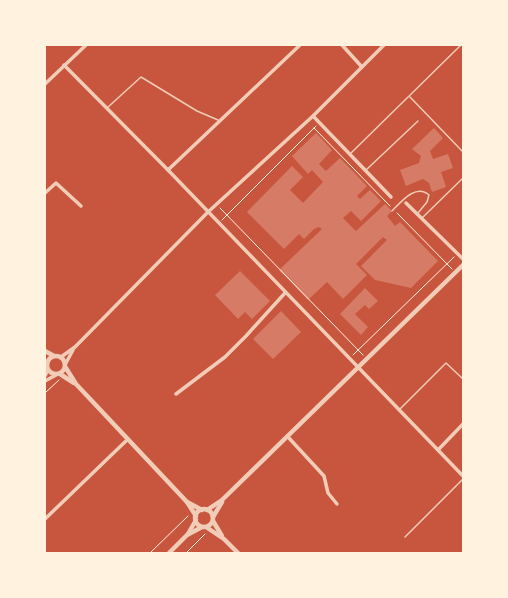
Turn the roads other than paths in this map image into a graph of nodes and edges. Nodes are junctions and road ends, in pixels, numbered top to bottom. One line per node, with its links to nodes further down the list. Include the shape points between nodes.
1 (86, 45): 6 (street)
2 (300, 45): 12 (street)
3 (342, 45): 7 (street)
4 (384, 45): 7 (street)
5 (461, 45): 9 (lane)
6 (64, 65): 8 (street); 10 (street)
7 (362, 67): 11 (street)
8 (45, 84)
9 (410, 96): 14 (lane); 15 (lane)
10 (107, 108): 12 (lane, via 141,77 197,111); 16 (street)
11 (313, 116): 15 (street); 24 (street)
12 (220, 121): 16 (street)
13 (418, 121): 17 (lane)
14 (463, 152)
15 (350, 154): 17 (street)
16 (168, 170): 24 (street)
17 (366, 170): 20 (street)
18 (463, 178): 26 (lane)
19 (45, 193): 22 (street, via 56,183)
20 (391, 197)
21 (406, 204): 25 (street)
22 (81, 206)
23 (393, 210): 25 (lane, via 410,194 417,190 425,191 429,195 427,202)
24 (208, 212): 29 (street); 30 (street)
25 (417, 214): 26 (street)
26 (421, 219): 27 (street)
27 (463, 259)
28 (463, 265): 36 (street)
29 (285, 293): 36 (street); 43 (street, via 225,357)
30 (75, 348): 33 (street); 35 (street)
31 (45, 351): 32 (street)
32 (54, 356): 33 (street); 34 (street)
33 (61, 357): 35 (street)
34 (46, 362): 37 (street)
35 (66, 366): 38 (street); 42 (street)
36 (358, 367): 44 (street); 46 (street)
37 (48, 370): 38 (street, via 52,374); 39 (street)
38 (60, 375): 41 (street); 42 (street)
39 (45, 376)
40 (463, 379): 44 (lane, via 446,364)
41 (45, 381)
42 (76, 384): 47 (street)
43 (176, 394)
44 (399, 410): 48 (street)
45 (463, 424): 48 (street)
46 (288, 437): 51 (street); 53 (street, via 324,476 328,493)
47 (128, 439): 52 (street); 56 (street)
48 (438, 450): 49 (street)
49 (463, 476)
50 (463, 479): 60 (lane)
51 (222, 500): 54 (street); 57 (street)
52 (187, 502): 54 (street); 55 (street)
53 (337, 504)
54 (204, 510): 55 (street); 57 (street, via 211,512)
55 (195, 516): 58 (street, via 198,524); 59 (street)
56 (45, 519)
57 (213, 519): 58 (street); 61 (street)
58 (206, 528): 59 (street); 61 (street)
59 (188, 535): 62 (street)
60 (405, 537)
61 (224, 539): 63 (street)
62 (169, 553)
63 (238, 553)

